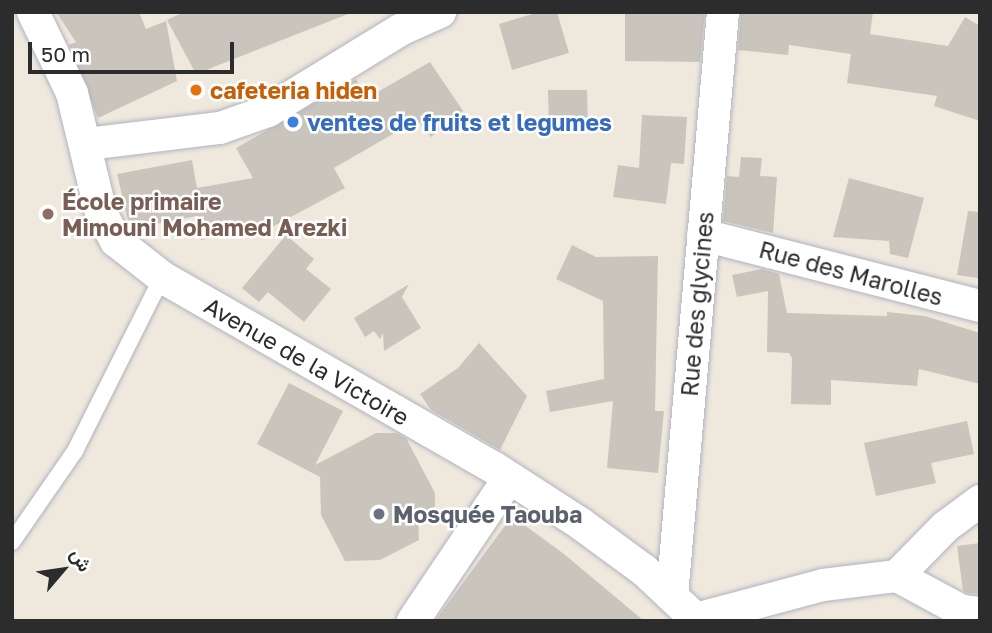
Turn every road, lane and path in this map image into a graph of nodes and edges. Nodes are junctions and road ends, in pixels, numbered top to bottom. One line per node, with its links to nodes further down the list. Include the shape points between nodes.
1 (33, 12): 4 (street, Avenue de la Victoire, via 72,93)
2 (440, 12): 4 (street, via 400,30 268,110 232,124)
3 (723, 12): 5 (street, Rue des glycines)
4 (87, 144): 6 (street, Avenue de la Victoire, via 101,213 116,241)
5 (713, 237): 7 (street, Rue des Marolles); 12 (street, Rue des glycines)
6 (162, 277): 8 (street, Avenue de la Victoire); 10 (lane, via 75,452)
7 (980, 306)
8 (509, 478): 12 (street, Avenue de la Victoire, via 581,524); 15 (street)
9 (980, 501): 11 (street, via 945,527)
10 (12, 542)
11 (897, 576): 13 (street, via 962,611); 14 (street, via 823,585)
12 (672, 596): 14 (street, Avenue de la Victoire)
13 (980, 613)
14 (697, 620)
15 (413, 621)

